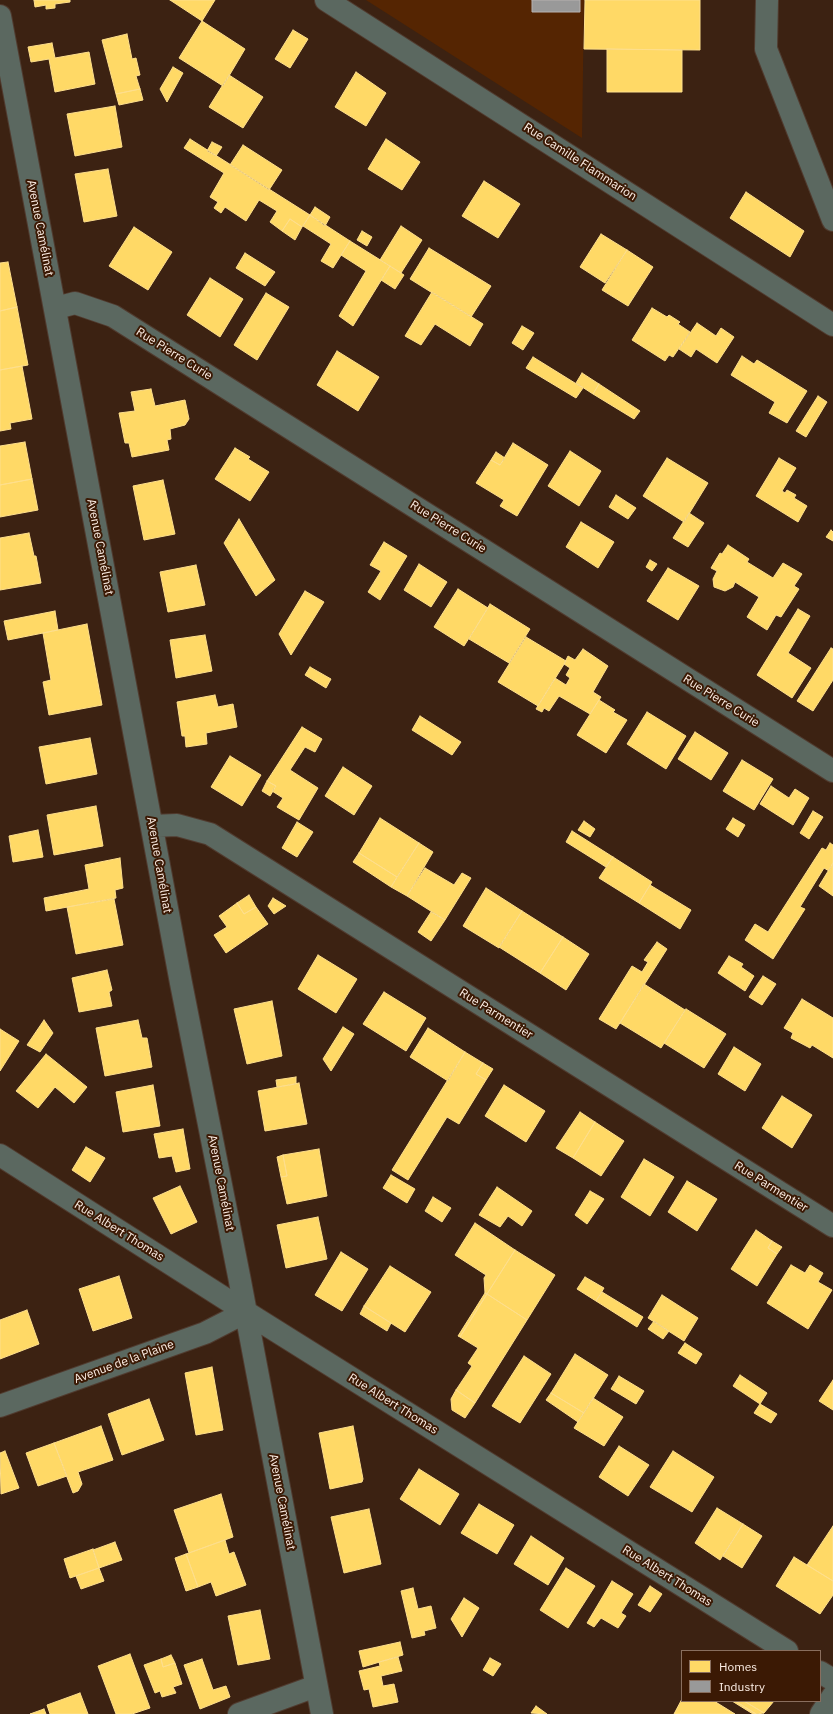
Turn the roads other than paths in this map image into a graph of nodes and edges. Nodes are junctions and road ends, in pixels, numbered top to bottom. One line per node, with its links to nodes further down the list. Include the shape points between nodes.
1 (326, 0): 6 (street, Rue Camille Flammarion)
2 (767, 0): 4 (street, via 766,49)
3 (0, 16): 5 (street, Avenue Camélinat)
4 (833, 220)
5 (56, 308): 7 (street, Rue Pierre Curie, via 75,303 113,316); 8 (street, Avenue Camélinat)
6 (833, 325)
7 (833, 771)
8 (152, 826): 10 (street, Rue Parmentier, via 177,825 210,834); 11 (street, Avenue Camélinat)
9 (0, 1155): 11 (street, Rue Albert Thomas)
10 (833, 1226)
11 (246, 1312): 12 (street, Avenue de la Plaine, via 205,1333); 13 (street, Rue Albert Thomas); 16 (street, Avenue Camélinat)
12 (0, 1406)
13 (785, 1650)
14 (821, 1673): 15 (street)
15 (833, 1680)
16 (316, 1686): 18 (street); 19 (street, Avenue Camélinat)
17 (833, 1696): 20 (street)
18 (239, 1714)
19 (322, 1714)
20 (821, 1714)

